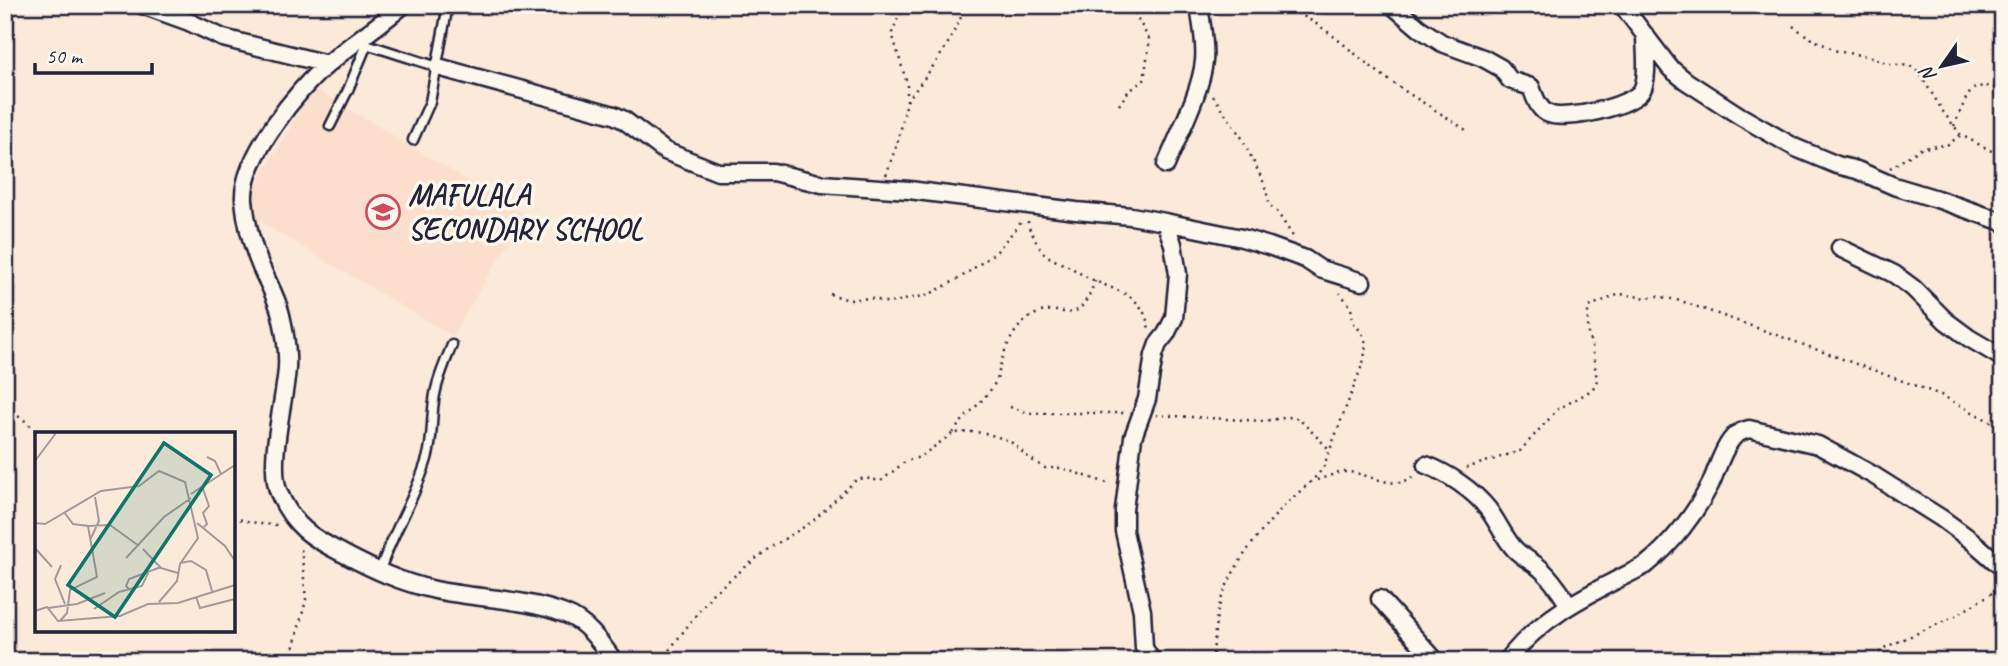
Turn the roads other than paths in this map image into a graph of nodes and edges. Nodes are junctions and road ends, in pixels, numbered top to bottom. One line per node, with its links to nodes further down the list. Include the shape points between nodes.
1 (142, 5): 8 (street)
2 (191, 5): 8 (street)
3 (403, 5): 10 (street)
4 (448, 5): 12 (lane)
5 (1199, 5): 15 (street, via 1202,75)
6 (1392, 5): 9 (street, via 1442,43 1483,58 1502,68 1510,80 1531,87 1538,106 1558,116 1634,99 1643,90 1646,73)
7 (1622, 5): 9 (street)
8 (170, 15): 11 (street, via 223,38)
9 (1645, 36): 17 (street, via 1686,81 1796,148)
10 (362, 43): 11 (street); 12 (lane); 13 (lane, via 348,90)
11 (327, 64): 24 (street, via 263,143 248,172 245,192 251,237 278,302 285,335 287,367 275,470 278,490 299,526 316,540)
12 (438, 67): 14 (lane, via 430,102); 16 (street, via 614,115 665,151 718,172 773,173 822,184)
13 (330, 125)
14 (413, 141)
15 (1166, 165)
16 (1165, 222): 19 (street, via 1242,238); 28 (street, via 1178,274 1172,324 1158,344 1133,437 1124,531 1142,611 1144,648)
17 (2003, 222)
18 (1840, 247): 21 (street, via 1895,274 1946,321)
19 (1362, 282)
20 (452, 345): 24 (lane, via 434,399 427,459)
21 (2003, 358)
22 (1426, 465): 26 (street, via 1446,474 1487,507 1512,546 1543,571)
23 (2003, 568): 26 (street, via 1941,518 1818,445 1748,429 1730,440 1701,500 1653,559)
24 (379, 573): 27 (street, via 437,590 566,614 597,637)
25 (1380, 599): 29 (street)
26 (1569, 605): 30 (street, via 1521,643)
27 (614, 661)
28 (1152, 661)
29 (1436, 661)
30 (1507, 661)

